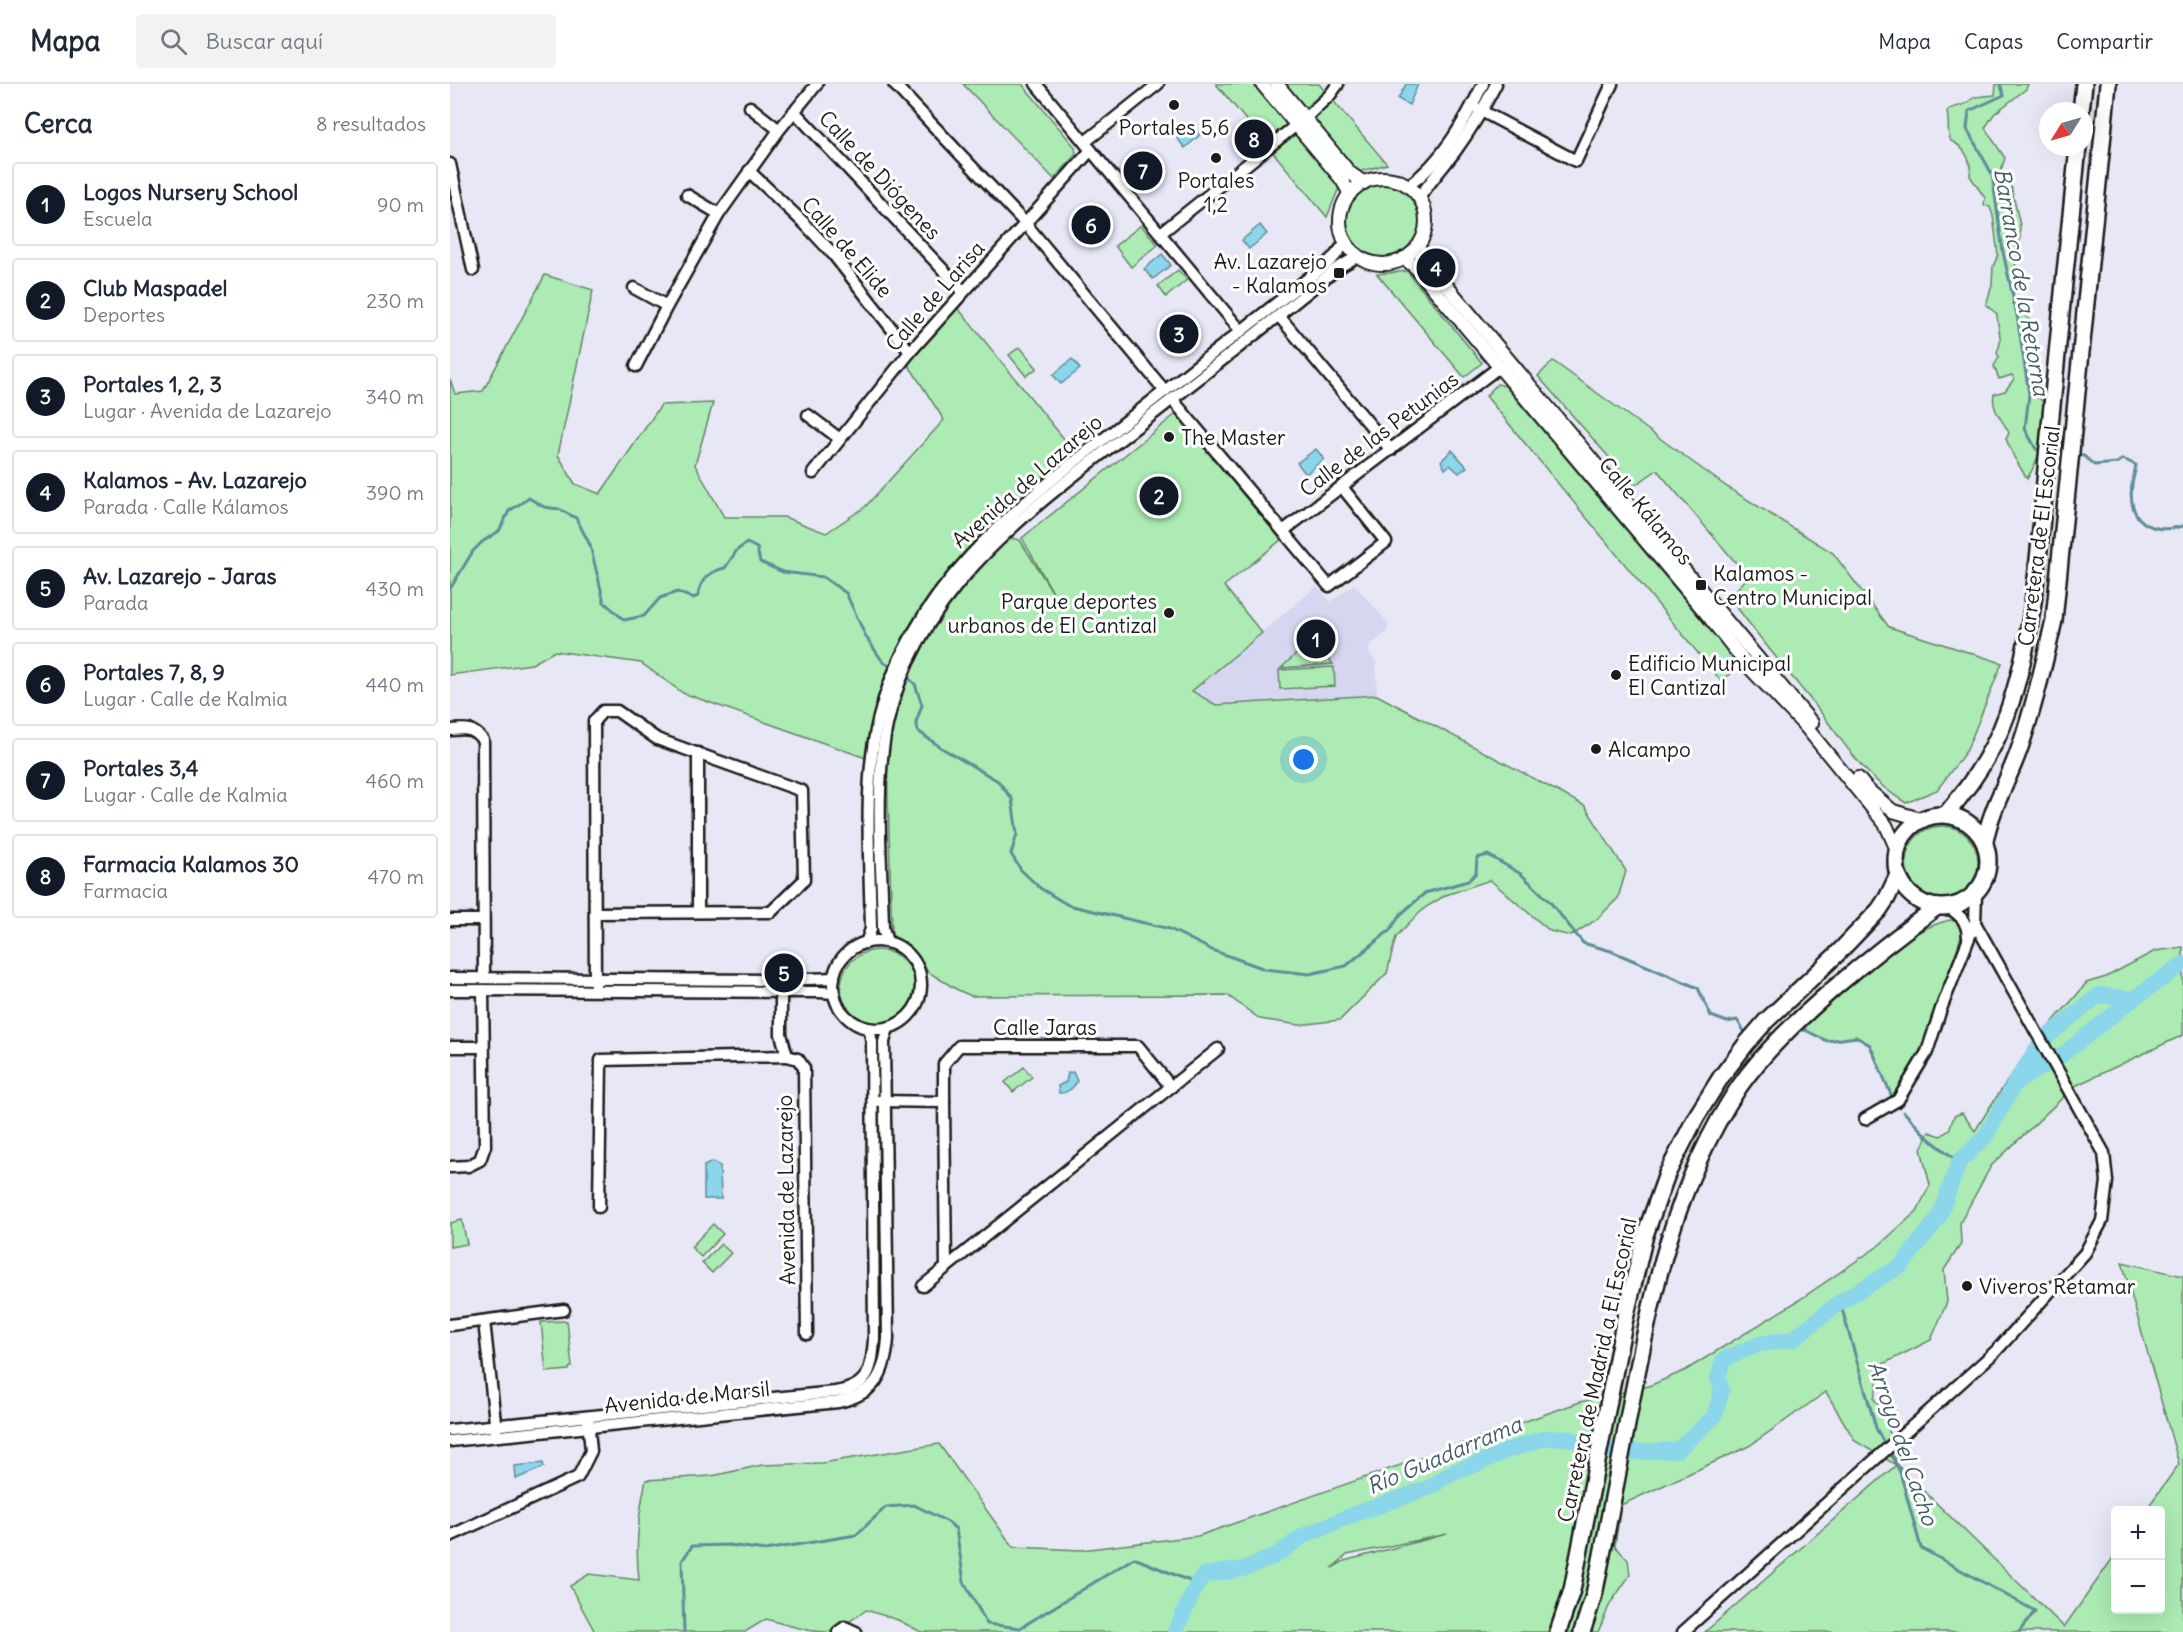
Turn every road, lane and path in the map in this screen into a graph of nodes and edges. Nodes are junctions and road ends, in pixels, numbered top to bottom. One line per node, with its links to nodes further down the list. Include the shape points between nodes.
1 (817, 84): 16 (street)
2 (894, 84): 29 (street)
3 (1036, 84): 19 (street)
4 (1158, 84): 19 (street, Calle de Larisa)
5 (1262, 84): 17 (main road)
6 (1277, 84): 17 (main road)
7 (1338, 84): 17 (street)
8 (1483, 84): 15 (street)
9 (1496, 84): 15 (street)
10 (1612, 84): 15 (street, via 1576,161)
11 (2084, 84): 13 (highway)
12 (2108, 84): 56 (highway, Carretera de El Escorial, via 2054,620 2037,694)
13 (2082, 102)
14 (750, 106): 18 (street)
15 (1477, 108): 24 (street, via 1423,175); 27 (street)
16 (794, 111): 18 (street); 37 (street, Calle de Diógenes)
17 (1301, 122): 23 (main road); 25 (main road); 30 (street)
18 (779, 130): 22 (street)
19 (1088, 146): 29 (street, Calle de Larisa); 30 (street)
20 (2077, 156): 54 (highway, Carretera de El Escorial, via 2026,641 2007,715 1979,770)
21 (450, 164): 35 (street)
22 (749, 171): 28 (street); 41 (street, Calle de Elide, via 832,254)
23 (1364, 183): 24 (main road, via 1386,178); 25 (main road)
24 (1408, 186): 27 (main road)
25 (1350, 194): 31 (main road, via 1341,222)
26 (687, 195): 28 (street)
27 (1419, 198): 32 (main road, via 1426,227)
28 (718, 214): 38 (street)
29 (1025, 223): 37 (street, Calle de Larisa); 44 (street)
30 (1161, 233): 40 (street)
31 (1346, 242): 33 (main road); 40 (street, Avenida de Lazarejo, via 1335,256)
32 (1418, 246): 34 (main road); 55 (main road, Calle Kálamos, via 1426,261 1867,789 1893,811)
33 (1358, 255): 34 (main road, via 1386,264); 39 (street, Avenida de Lazarejo)
34 (1404, 258): 43 (main road, Calle Kálamos, via 1417,268)
35 (473, 270)
36 (634, 288): 38 (street)
37 (963, 291): 41 (street, Calle de Larisa)
38 (667, 306): 42 (street)
39 (1279, 316): 44 (street, Avenida de Lazarejo); 47 (street)
40 (1241, 331): 44 (street, Avenida de Lazarejo)
41 (910, 352): 46 (street, Calle de Larisa)
42 (636, 366)
43 (1499, 367): 47 (street, Calle de las Petunias); 57 (main road, Calle Kálamos, via 1748,666 1805,726 1886,825)
44 (1169, 395): 50 (street); 53 (street, Avenida de Lazarejo, via 1067,467 947,580 927,607 887,688 878,721)
45 (808, 415): 46 (street)
46 (840, 439): 48 (street, Calle de Larisa)
47 (1391, 450): 49 (street, Calle de las Petunias)
48 (813, 473)
49 (1342, 488): 50 (street, Calle de las Petunias); 50 (street, via 1386,542 1329,586)
50 (1283, 531)
51 (450, 730): 64 (street, via 468,729 483,740)
52 (698, 753): 61 (street); 61 (street, via 802,791 804,880 771,912); 62 (street, via 657,739 617,711 603,711 594,721)
53 (876, 762): 67 (street, Avenida de Lazarejo, via 871,929); 68 (street, Avenida de Lazarejo, via 883,928)
54 (1946, 814): 55 (highway); 56 (highway, via 1970,824)
55 (1920, 819): 57 (highway, via 1902,837)
56 (1984, 842): 59 (highway, via 1988,870)
57 (1897, 850): 58 (highway)
58 (1898, 875): 60 (highway, via 1912,897); 103 (highway, Carretera de Madrid a El Escorial, via 1879,910 1766,1021 1721,1077 1667,1174 1645,1235 1624,1323 1572,1590)
59 (1976, 893): 60 (highway, via 1959,905); 65 (street)
60 (1942, 907): 66 (street, via 1960,915 1967,924); 104 (highway, Carretera de Madrid a El Escorial, via 1884,946 1791,1027 1740,1087 1686,1187 1667,1239 1646,1327 1604,1548)
61 (698, 912): 62 (street)
62 (596, 913): 73 (street)
63 (450, 920): 64 (street)
64 (483, 920): 72 (street)
65 (1975, 923): 66 (street); 105 (street, via 2104,1153 2107,1181 2102,1221 2085,1253 1996,1351)
66 (1969, 940): 87 (street, via 1927,1052 1898,1100)
67 (866, 942): 68 (street); 70 (street, via 841,959)
68 (887, 942): 77 (street, via 898,946 915,962 921,985 915,1007 899,1024)
69 (450, 978): 72 (street)
70 (834, 978): 71 (street); 76 (street)
71 (781, 980): 73 (street); 75 (street, Avenida de Lazarejo)
72 (483, 984): 73 (street); 74 (street); 80 (street)
73 (596, 984): 75 (street)
74 (450, 990)
75 (781, 993): 76 (street); 82 (street, Avenida de Lazarejo, via 781,1034)
76 (834, 993): 78 (street, via 842,1012)
77 (888, 1028): 78 (street); 85 (street, via 884,1042)
78 (869, 1029): 84 (street)
79 (450, 1047): 80 (street)
80 (483, 1047): 88 (street, via 485,1146 480,1160 468,1166)
81 (1218, 1049): 83 (street)
82 (787, 1056): 89 (street, via 600,1060); 95 (street, Avenida de Lazarejo, via 798,1059 804,1068)
83 (1171, 1087): 86 (street, Calle Jaras, via 1138,1046 959,1046 944,1064); 90 (street)
84 (873, 1101): 85 (street); 96 (street, Avenida de Marsil, via 874,1339 873,1360 863,1380 842,1391)
85 (886, 1101): 86 (street); 96 (street, Avenida de Marsil, via 888,1339 881,1374 874,1384 852,1399 838,1402)
86 (944, 1102): 90 (street, Calle Jaras)
87 (1865, 1119)
88 (450, 1167)
89 (598, 1207)
90 (946, 1268): 91 (street)
91 (924, 1286)
92 (564, 1310): 93 (street)
93 (484, 1321): 94 (street); 98 (street)
94 (450, 1325)
95 (807, 1334)
96 (588, 1421): 98 (street, Avenida de Marsil); 100 (street, via 591,1451 578,1477)
97 (450, 1430): 98 (street, Avenida de Marsil)
98 (496, 1430): 99 (street, Avenida de Marsil)
99 (450, 1441)
100 (450, 1536)
101 (838, 1632): 102 (street, via 845,1627)
102 (856, 1632)
103 (1558, 1632)
104 (1582, 1632)
105 (1683, 1632)

